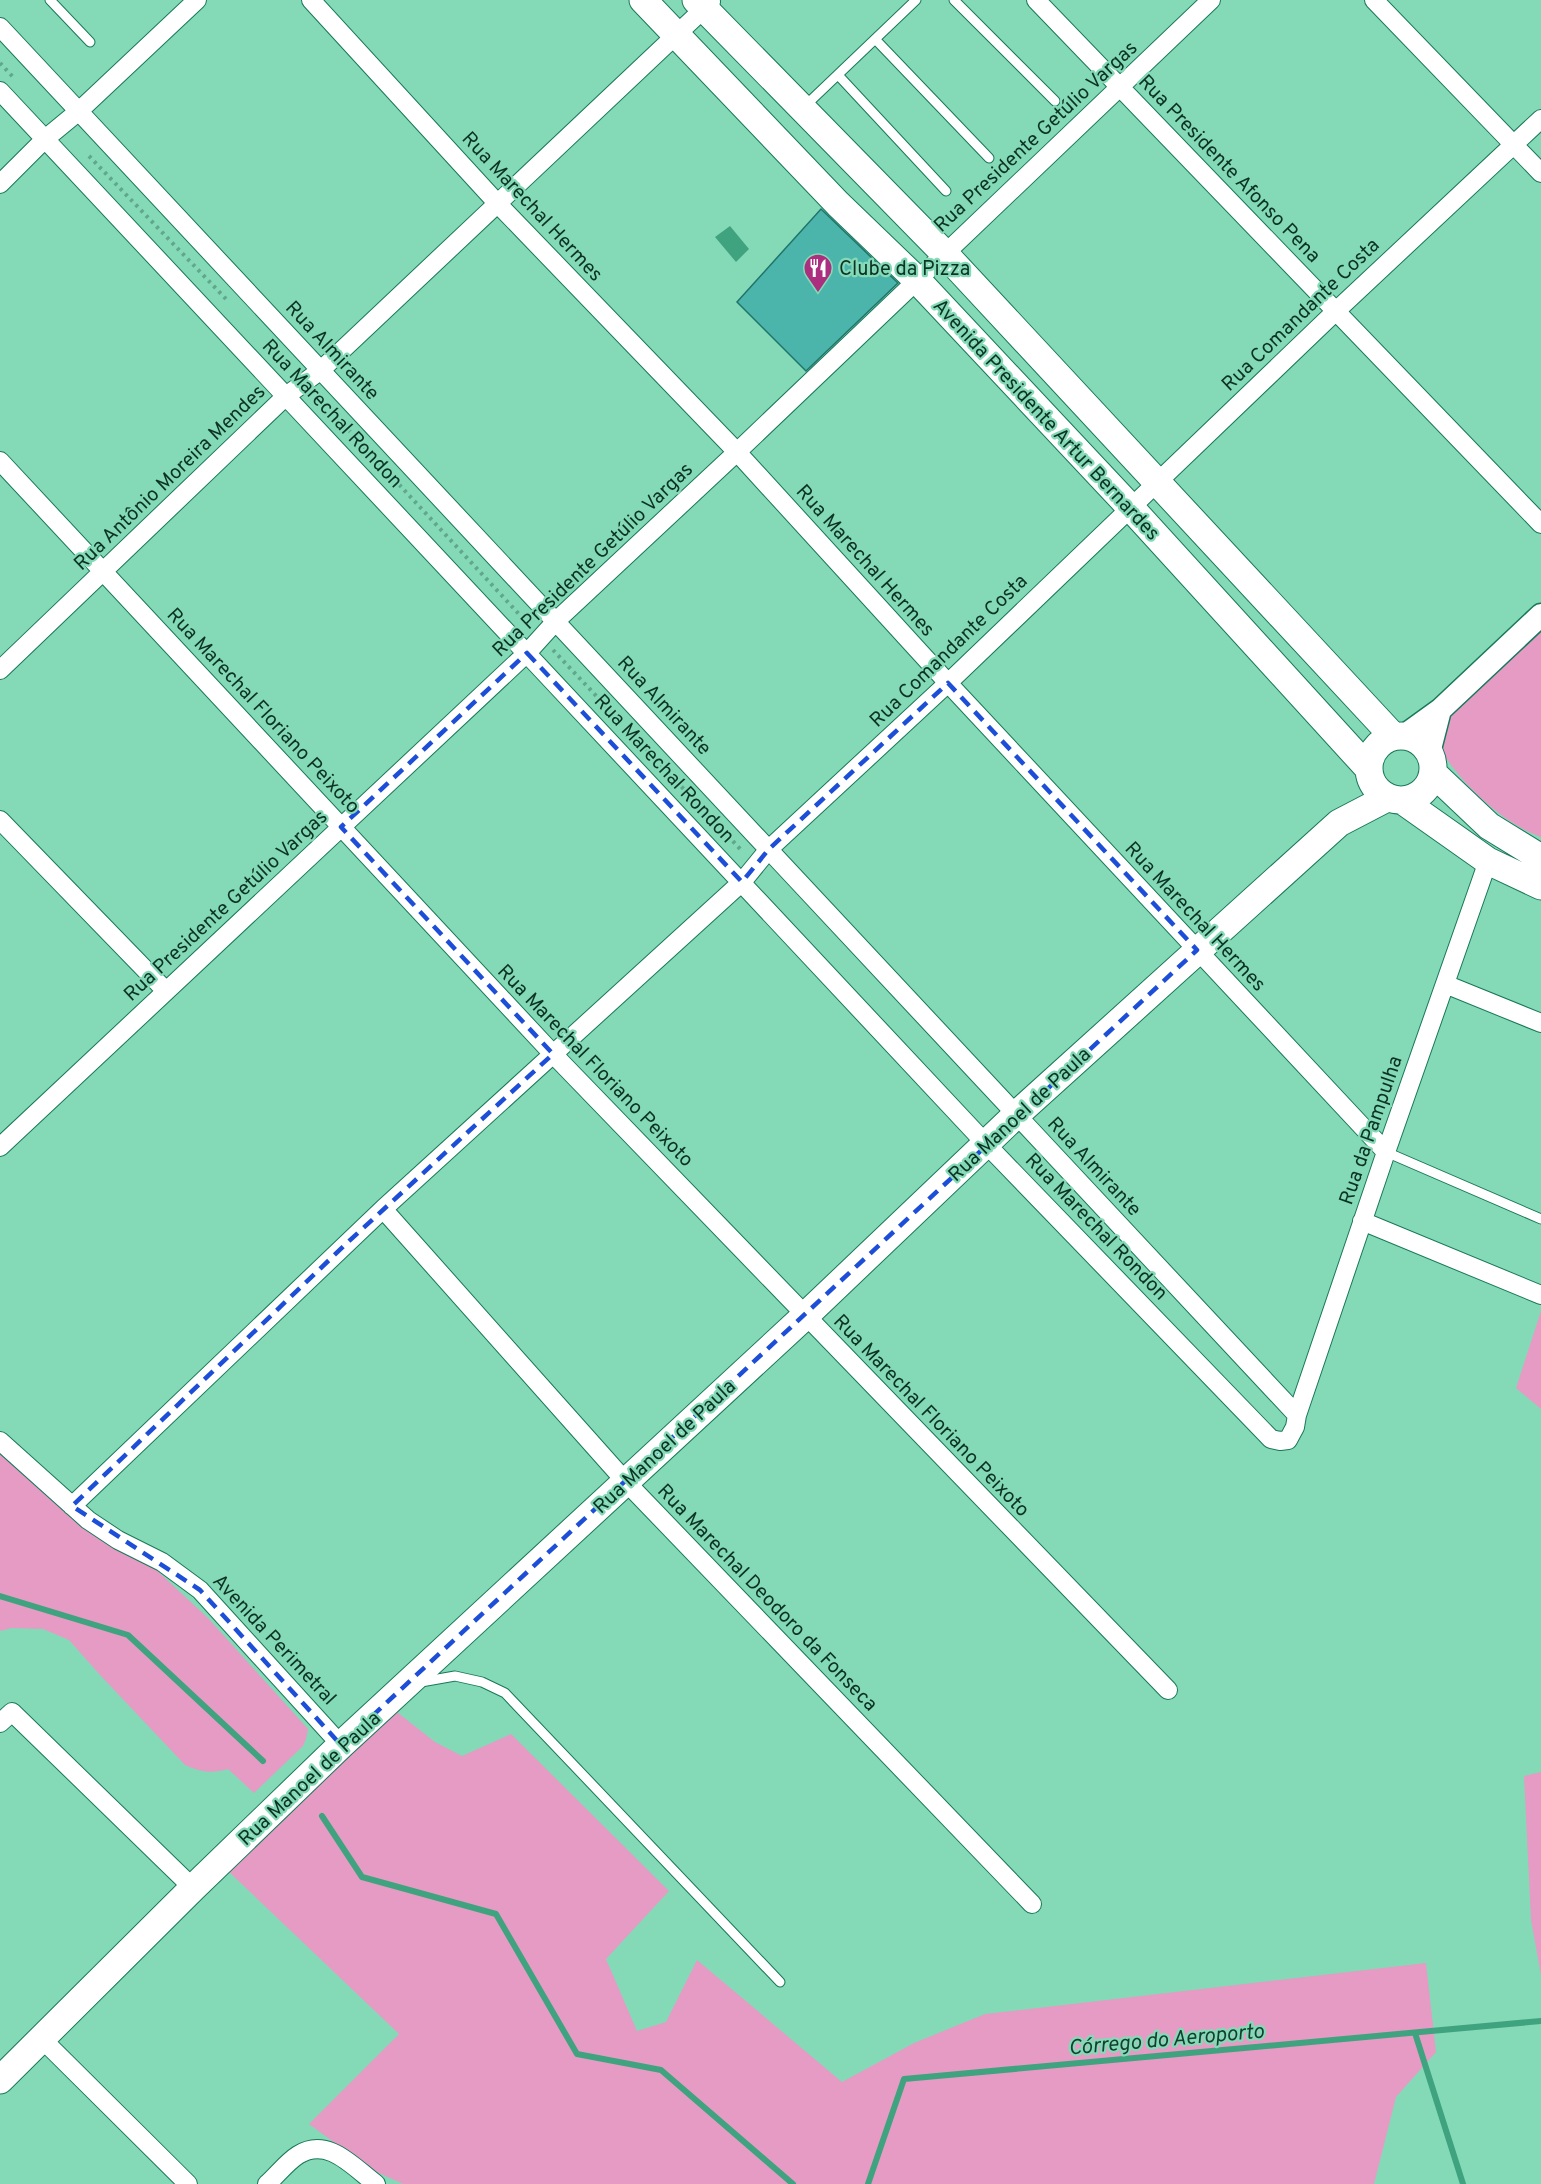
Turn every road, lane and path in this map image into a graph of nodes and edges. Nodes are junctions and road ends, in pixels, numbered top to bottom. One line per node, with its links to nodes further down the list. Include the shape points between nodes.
1 (50, 0): 14 (lane)
2 (197, 0): 20 (street)
3 (311, 0): 28 (street, Rua Marechal Hermes)
4 (643, 0): 12 (main road, Avenida Presidente Artur Bernardes)
5 (916, 0): 13 (lane)
6 (954, 0): 18 (lane)
7 (1036, 0): 16 (street, Rua Presidente Afonso Pena)
8 (1211, 0): 16 (street, Rua Presidente Getúlio Vargas)
9 (1374, 0): 23 (street)
10 (705, 3): 12 (street, Rua Antônio Moreira Mendes); 19 (main road, Avenida Presidente Artur Bernardes)
11 (0, 27): 20 (street, Rua Almirante)
12 (676, 34): 28 (street, Rua Antônio Moreira Mendes); 30 (main road, Avenida Presidente Artur Bernardes, via 838,204)
13 (875, 39): 15 (lane); 24 (lane)
14 (90, 42)
15 (838, 75): 19 (lane); 27 (lane)
16 (1120, 87): 29 (street, Rua Presidente Getúlio Vargas); 31 (street, Rua Presidente Afonso Pena)
17 (0, 91): 22 (street, Rua Marechal Rondon)
18 (1055, 101)
19 (803, 108): 29 (main road, Avenida Presidente Artur Bernardes)
20 (79, 111): 22 (street); 32 (street, Rua Almirante)
21 (1541, 118): 23 (street, Rua Comandante Costa)
22 (45, 139): 26 (street); 33 (street, Rua Marechal Rondon)
23 (1513, 145): 25 (street); 31 (street, Rua Comandante Costa)
24 (989, 158)
25 (1541, 173)
26 (0, 184)
27 (945, 191)
28 (498, 204): 32 (street, Rua Antônio Moreira Mendes); 34 (street, Rua Marechal Hermes)
29 (944, 253): 30 (street, Rua Presidente Getúlio Vargas); 36 (main road, Avenida Presidente Artur Bernardes)
30 (918, 280): 34 (street, Rua Presidente Getúlio Vargas); 37 (main road, Avenida Presidente Artur Bernardes)
31 (1336, 310): 36 (street, Rua Comandante Costa); 38 (street, Rua Presidente Afonso Pena)
32 (321, 370): 33 (street, Rua Antônio Moreira Mendes); 41 (street, Rua Almirante)
33 (286, 396): 39 (street, Rua Antônio Moreira Mendes); 42 (street, Rua Marechal Rondon)
34 (737, 452): 41 (street, Rua Presidente Getúlio Vargas); 44 (street, Rua Marechal Hermes)
35 (0, 462): 39 (street, Rua Marechal Floriano Peixoto)
36 (1157, 482): 37 (street, Rua Comandante Costa); 46 (main road, Avenida Presidente Artur Bernardes)
37 (1130, 507): 44 (street, Rua Comandante Costa); 48 (main road, Avenida Presidente Artur Bernardes)
38 (1541, 524)
39 (103, 570): 43 (street, Rua Antônio Moreira Mendes); 52 (street, Rua Marechal Floriano Peixoto)
40 (1541, 615): 45 (street)
41 (556, 621): 42 (street, Rua Presidente Getúlio Vargas); 53 (street, Rua Almirante)
42 (527, 653): 52 (street, Rua Presidente Getúlio Vargas); 56 (street, Rua Marechal Rondon)
43 (0, 670)
44 (948, 683): 53 (street, Rua Comandante Costa); 58 (street, Rua Marechal Hermes)
45 (1440, 710): 46 (street); 47 (street)
46 (1399, 736): 47 (main road, via 1423,744); 48 (main road, via 1375,748)
47 (1431, 763): 49 (main road, via 1429,784 1423,792 1414,798); 54 (main road, via 1489,826)
48 (1369, 773): 49 (main road, via 1375,788); 51 (main road, Rua Manoel de Paula)
49 (1395, 799): 51 (main road, Rua Manoel de Paula); 55 (main road)
50 (0, 820): 60 (street)
51 (1339, 823): 58 (main road, Rua Manoel de Paula)
52 (341, 827): 60 (street, Rua Presidente Getúlio Vargas); 62 (street, Rua Marechal Floriano Peixoto)
53 (769, 849): 56 (street, Rua Comandante Costa); 63 (street, Rua Almirante)
54 (1541, 858)
55 (1488, 861): 57 (main road); 59 (street, Rua da Pampulha)
56 (742, 882): 62 (street, Rua Comandante Costa); 64 (street, Rua Marechal Rondon)
57 (1541, 886)
58 (1197, 950): 63 (main road, Rua Manoel de Paula); 66 (street, Rua Marechal Hermes)
59 (1445, 984): 61 (street); 66 (street, Rua da Pampulha)
60 (166, 991): 65 (street, Rua Presidente Getúlio Vargas)
61 (1541, 1023)
62 (553, 1054): 67 (street, Rua Comandante Costa); 71 (street, Rua Marechal Floriano Peixoto)
63 (1017, 1114): 64 (main road, Rua Manoel de Paula); 72 (street, Rua Almirante)
64 (987, 1145): 71 (main road, Rua Manoel de Paula); 72 (street, Rua Marechal Rondon, via 1271,1440 1288,1440)
65 (0, 1147)
66 (1386, 1152): 68 (lane); 69 (street, Rua da Pampulha)
67 (383, 1209): 74 (street, Rua Marechal Deodoro da Fonseca); 75 (street, Rua Comandante Costa)
68 (1541, 1220)
69 (1362, 1221): 70 (street); 72 (street, Rua da Pampulha)
70 (1541, 1294)
71 (805, 1316): 74 (main road, Rua Manoel de Paula); 77 (street, Rua Marechal Floriano Peixoto)
72 (1297, 1415)
73 (0, 1441): 75 (street, Avenida Perimetral)
74 (626, 1482): 76 (main road, Rua Manoel de Paula); 81 (street, Rua Marechal Deodoro da Fonseca)
75 (72, 1506): 79 (street, Avenida Perimetral, via 88,1521 162,1562 200,1590)
76 (410, 1683): 79 (main road, Rua Manoel de Paula); 82 (lane, via 456,1676 505,1693)
77 (1168, 1690)
78 (4, 1713): 80 (street)
79 (341, 1745): 80 (main road, Rua Manoel de Paula)
80 (193, 1888): 83 (main road, Rua Manoel de Paula)
81 (1032, 1904)
82 (780, 1982)
83 (42, 2039): 84 (main road, Rua Manoel de Paula); 85 (street)
84 (0, 2080)
85 (188, 2184)
86 (267, 2184): 87 (street, via 298,2154 319,2148 332,2150)
87 (376, 2184)

